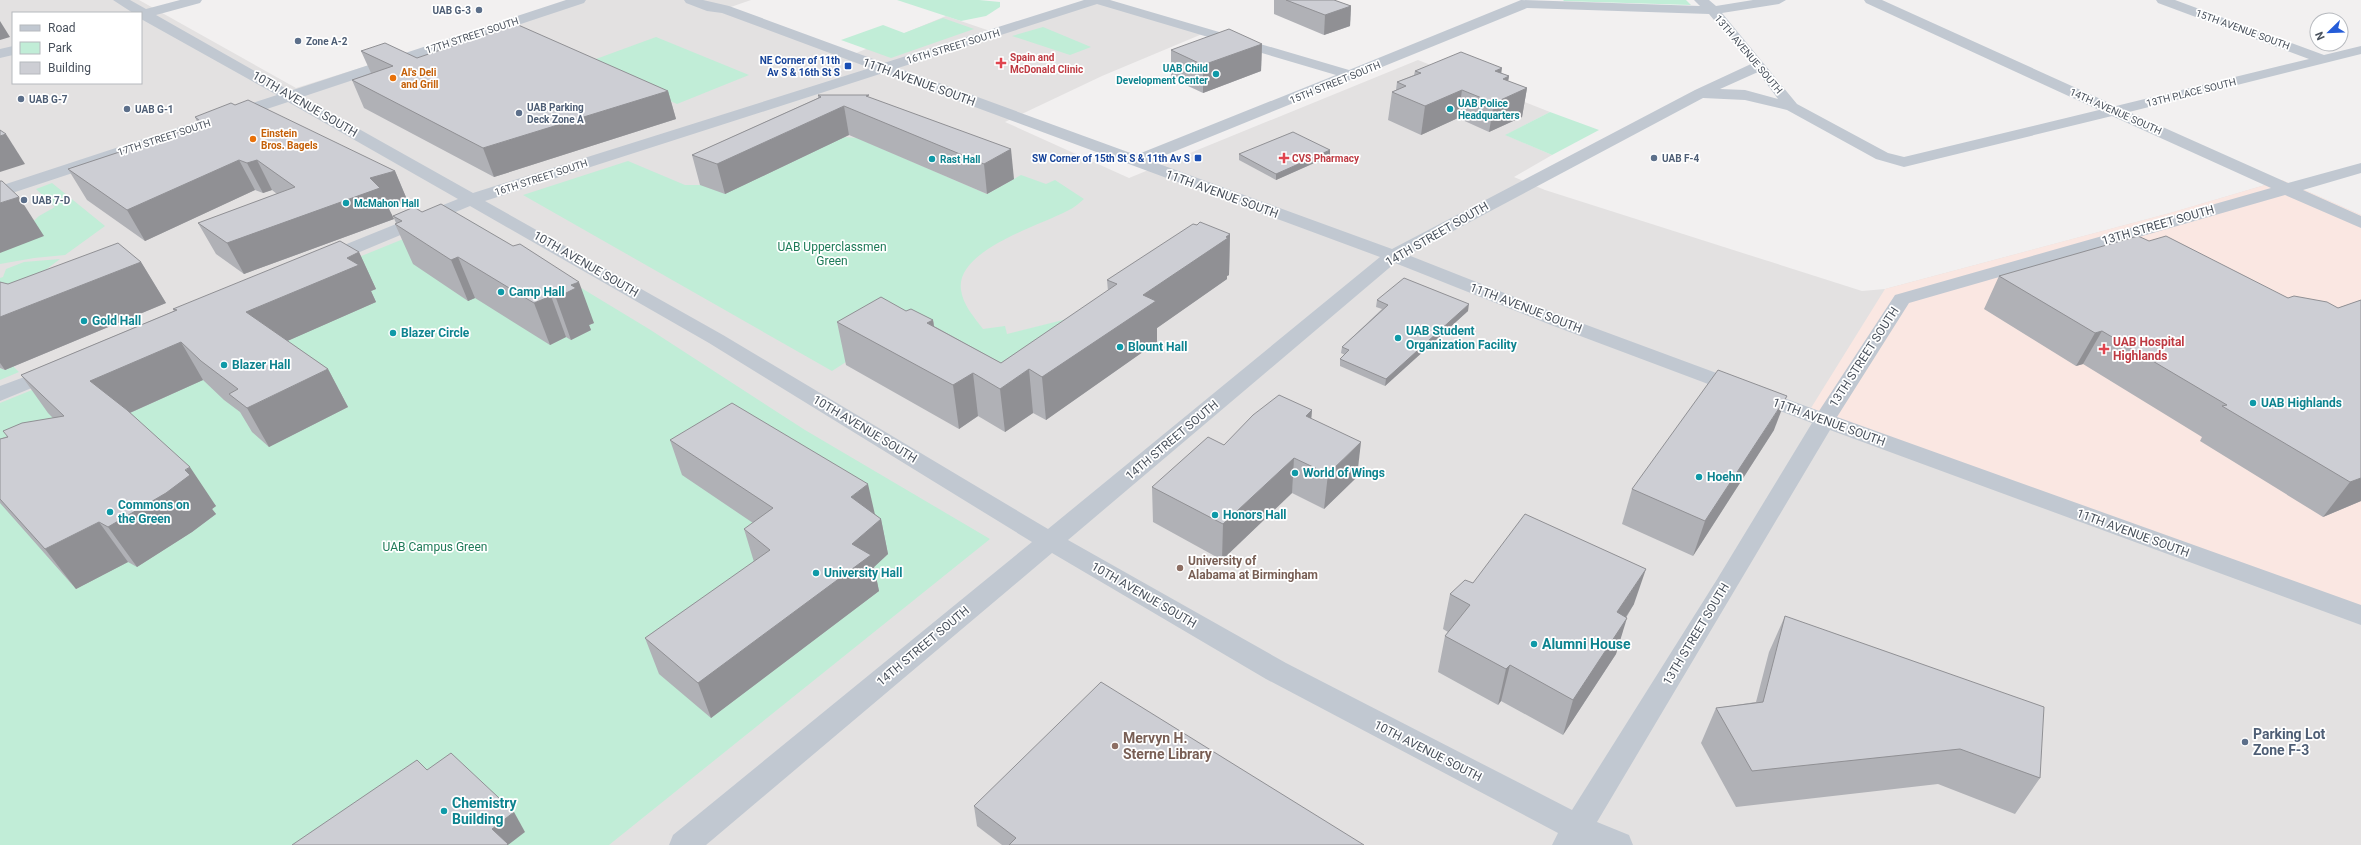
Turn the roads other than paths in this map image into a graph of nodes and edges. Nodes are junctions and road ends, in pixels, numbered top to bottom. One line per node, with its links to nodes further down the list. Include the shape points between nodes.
1 (120, 0): 14 (street, 10TH AVENUE SOUTH)
2 (196, 0): 11 (street)
3 (579, 0): 24 (street, 17TH STREET SOUTH)
4 (691, 0): 21 (street, 11TH AVENUE SOUTH, via 712,8 724,9)
5 (1096, 0): 21 (street, 16TH STREET SOUTH); 22 (street)
6 (1504, 0): 12 (street, 13TH AVENUE SOUTH)
7 (1701, 0): 13 (street)
8 (1779, 0): 13 (street)
9 (1871, 0): 26 (street, 14TH AVENUE SOUTH)
10 (2163, 0): 19 (street, 15TH AVENUE SOUTH)
11 (182, 2): 15 (street)
12 (1530, 2): 13 (street, 13TH AVENUE SOUTH); 22 (street, 15TH STREET SOUTH)
13 (1713, 10): 20 (street, 13TH AVENUE SOUTH)
14 (138, 12)
15 (142, 15): 24 (street, 10TH AVENUE SOUTH)
16 (12, 50): 18 (street)
17 (2359, 51): 19 (street, 13TH PLACE SOUTH)
18 (0, 54)
19 (2323, 59): 26 (street, 13TH PLACE SOUTH)
20 (1760, 65): 23 (street, 14TH STREET SOUTH); 25 (street, 13TH AVENUE SOUTH)
21 (881, 68): 28 (street, 11TH AVENUE SOUTH); 32 (street, 16TH STREET SOUTH)
22 (1350, 76): 28 (street, 15TH STREET SOUTH)
23 (1700, 93): 25 (street, via 1745,95); 34 (street, 14TH STREET SOUTH)
24 (290, 96): 31 (street, 17TH STREET SOUTH); 32 (street, 10TH AVENUE SOUTH)
25 (1792, 107): 27 (street, 13TH AVENUE SOUTH)
26 (2116, 111): 27 (street, 13TH PLACE SOUTH, via 1911,161 1896,161); 30 (street, 14TH AVENUE SOUTH)
27 (1882, 156)
28 (1134, 162): 34 (street, 11TH AVENUE SOUTH)
29 (2361, 168): 30 (street, 13TH STREET SOUTH)
30 (2286, 189): 33 (street, 14TH AVENUE SOUTH); 38 (street, 13TH STREET SOUTH, via 1908,295 1902,299)
31 (0, 192)
32 (473, 199): 35 (street, 16TH STREET SOUTH); 39 (street, 10TH AVENUE SOUTH, via 716,339)
33 (2361, 223)
34 (1393, 256): 38 (street, 11TH AVENUE SOUTH, via 1558,321); 39 (street, 14TH STREET SOUTH)
35 (307, 267)
36 (72, 364): 37 (street)
37 (0, 394)
38 (1824, 420): 40 (street, 11TH AVENUE SOUTH); 41 (street, 13TH STREET SOUTH, via 1725,588)
39 (1051, 541): 41 (street, 10TH AVENUE SOUTH); 42 (street, 14TH STREET SOUTH)
40 (2361, 615)
41 (1572, 836): 43 (street, 10TH AVENUE SOUTH)
42 (684, 845)
43 (1618, 845)

